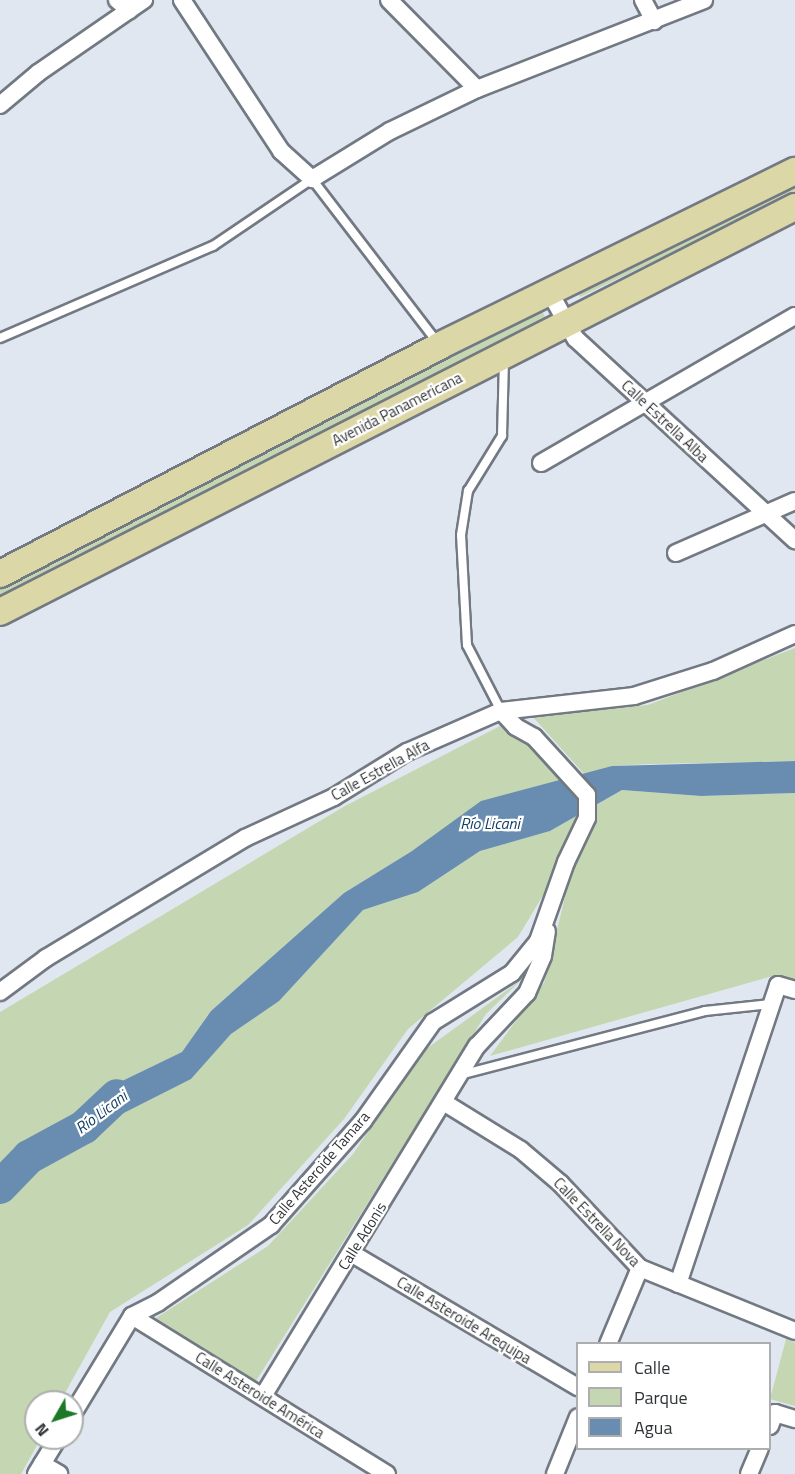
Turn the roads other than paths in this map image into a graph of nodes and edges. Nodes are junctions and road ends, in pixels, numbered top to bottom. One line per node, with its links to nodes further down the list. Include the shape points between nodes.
1 (144, 0): 6 (street)
2 (182, 0): 11 (street, via 281,151)
3 (390, 0): 8 (street)
4 (643, 0): 7 (street)
5 (704, 0): 7 (street)
6 (123, 5): 9 (street)
7 (654, 21): 8 (street)
8 (477, 89): 11 (street, via 390,131)
9 (0, 105)
10 (795, 171): 13 (main road)
11 (312, 179): 16 (lane, via 213,246); 17 (lane)
12 (795, 207): 15 (main road, Avenida Panamericana)
13 (549, 291): 15 (street, Calle Estrella Alba); 17 (main road)
14 (795, 316): 19 (street)
15 (566, 323): 18 (main road, Avenida Panamericana); 19 (street, Calle Estrella Alba, via 575,338)
16 (0, 338)
17 (439, 346): 25 (main road)
18 (504, 355): 26 (main road, Avenida Panamericana); 28 (lane, via 501,436 468,491 460,535 467,645)
19 (645, 402): 20 (street); 22 (street, Calle Estrella Alba)
20 (541, 464)
21 (795, 501): 22 (street)
22 (765, 513): 23 (street, Calle Estrella Alba); 24 (street)
23 (795, 540)
24 (676, 553)
25 (0, 574)
26 (0, 612)
27 (795, 634): 28 (street, Calle Estrella Alfa, via 713,671 634,696)
28 (501, 711): 29 (street, via 516,727 534,736 587,795 587,818); 31 (street, Calle Estrella Alfa, via 407,752 334,797 245,838 46,958)
29 (551, 907): 33 (street, Calle Adonis, via 537,974 527,993 477,1046); 38 (street, Calle Asteroide Tamara, via 538,941 526,958 512,973 433,1023 417,1040 363,1121 271,1226)
30 (795, 990): 32 (street, via 778,985)
31 (0, 992)
32 (771, 1004): 33 (lane, via 705,1011); 37 (street)
33 (460, 1075): 34 (street, Calle Adonis)
34 (445, 1103): 35 (street, Calle Adonis); 36 (street, Calle Estrella Nova, via 521,1150 561,1184)
35 (351, 1253): 41 (street, Calle Asteroide Arequipa); 43 (street, Calle Adonis)
36 (640, 1268): 37 (street, Calle Estrella Nova); 40 (street)
37 (678, 1284): 39 (street, Calle Estrella Nova)
38 (132, 1316): 42 (street); 43 (street, Calle Asteroide América)
39 (795, 1331)
40 (609, 1342)
41 (576, 1386)
42 (84, 1395)
43 (263, 1396): 51 (street, Calle Asteroide América)
44 (795, 1419): 46 (street, via 775,1413)
45 (576, 1422): 52 (street)
46 (771, 1423)
47 (51, 1450): 49 (street)
48 (760, 1450): 53 (street)
49 (39, 1469): 50 (street)
50 (58, 1474)
51 (387, 1474)
52 (555, 1474)
53 (749, 1474)

